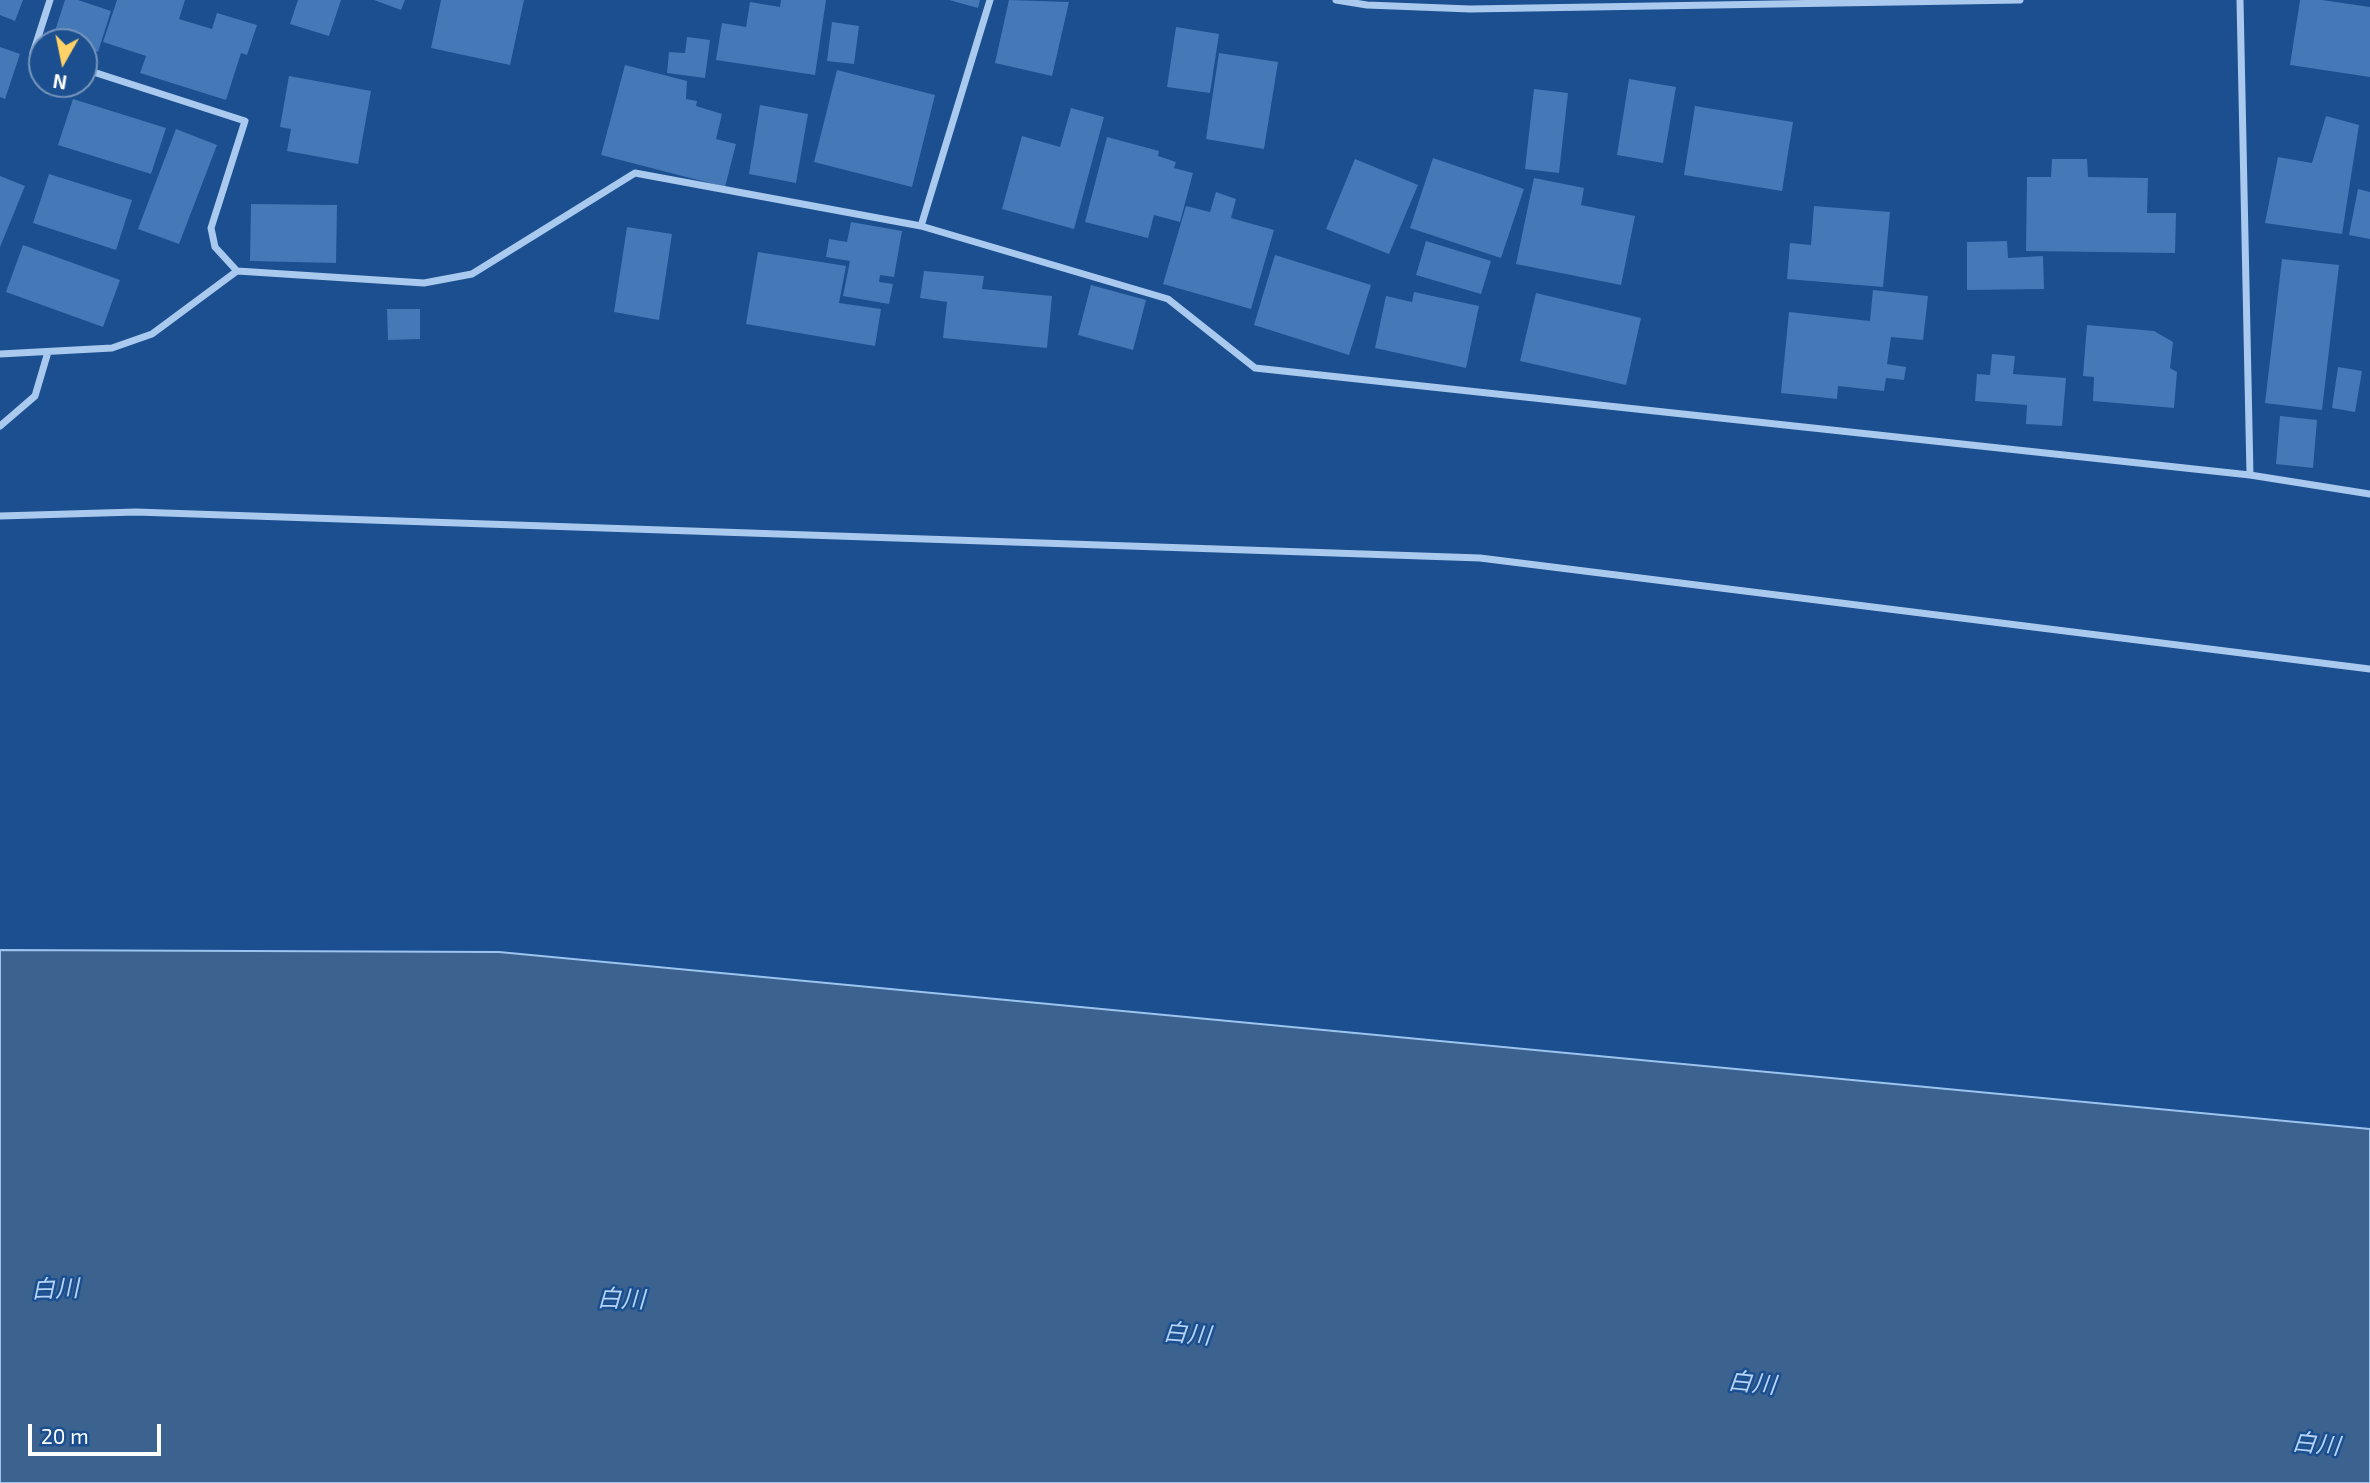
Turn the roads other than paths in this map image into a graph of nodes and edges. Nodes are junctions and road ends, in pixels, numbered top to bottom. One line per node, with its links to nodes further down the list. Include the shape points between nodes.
1 (50, 0): 6 (street)
2 (990, 0): 8 (street)
3 (1336, 0): 4 (street, via 1470,9)
4 (2020, 0)
5 (2240, 0): 13 (street)
6 (41, 28)
7 (98, 74): 9 (street, via 245,121 211,229 215,247)
8 (921, 226): 9 (street, via 635,173 472,274 424,283); 13 (street, via 1168,299 1255,369)
9 (237, 271): 10 (street, via 152,334 112,348)
10 (48, 352): 11 (street); 12 (street, via 34,396)
11 (0, 354)
12 (0, 426)
13 (2250, 475): 14 (street)
14 (2370, 494)
15 (0, 516): 16 (street, via 136,512 1480,558)
16 (2370, 669)

